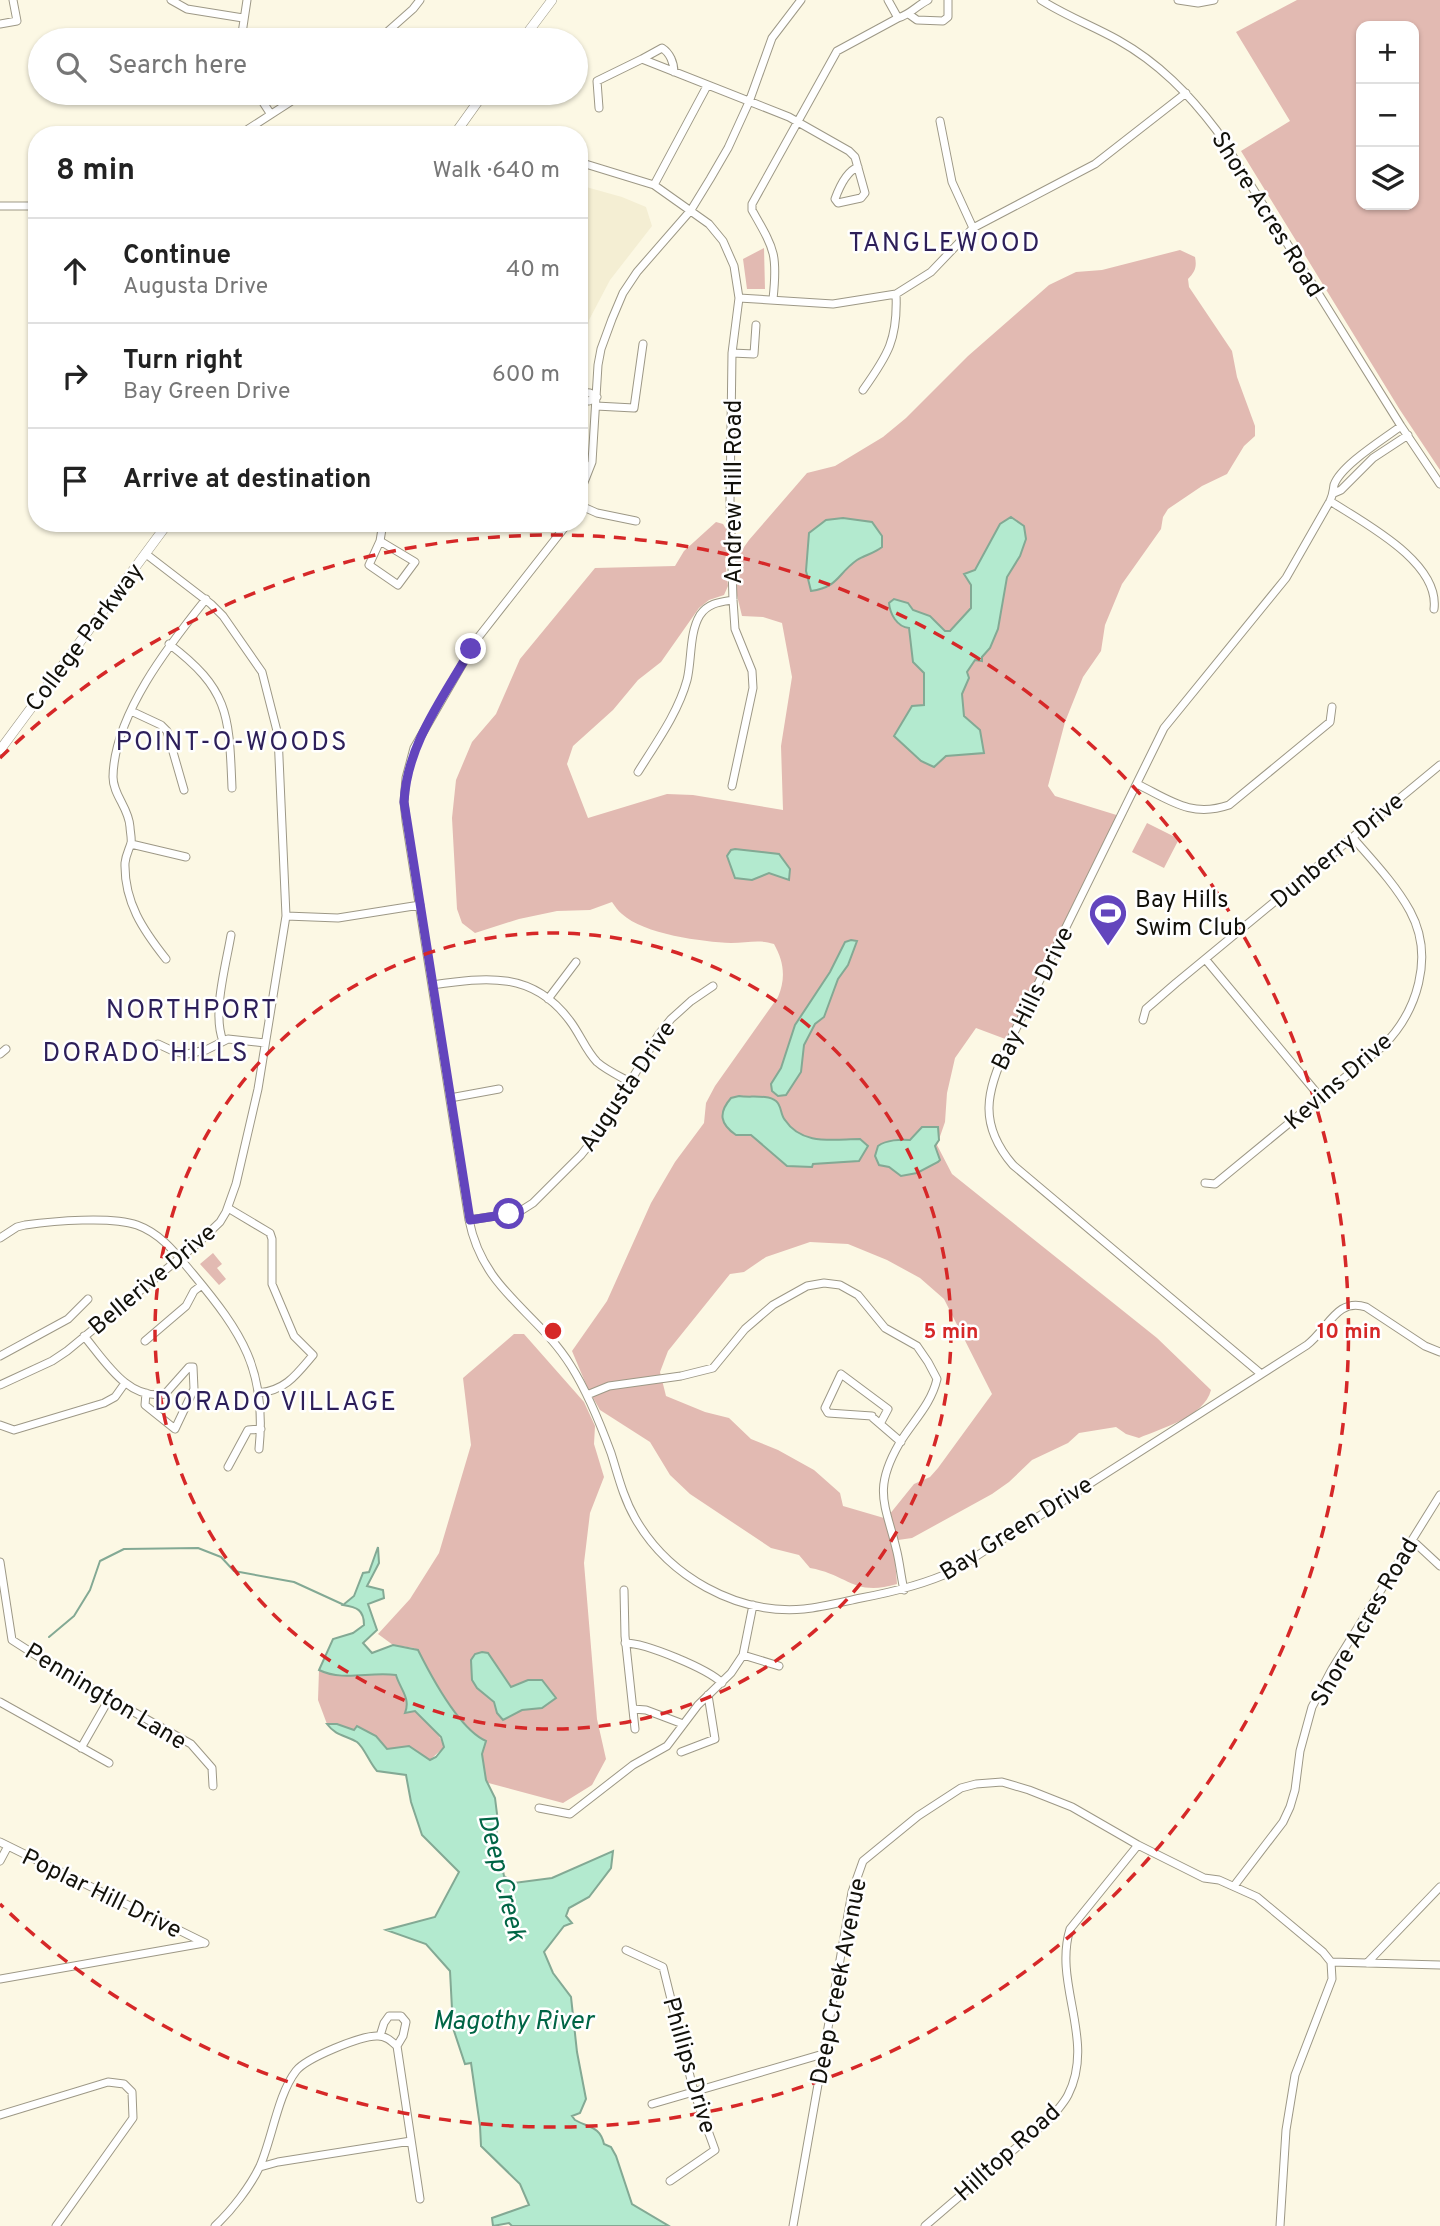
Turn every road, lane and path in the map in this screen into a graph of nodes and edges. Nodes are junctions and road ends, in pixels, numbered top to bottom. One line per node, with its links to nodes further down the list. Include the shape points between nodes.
1 (13, 0): 16 (street, via 17,21)
2 (171, 0): 14 (street, via 187,9)
3 (247, 0): 14 (street)
4 (420, 0): 18 (street)
5 (552, 0): 19 (main road)
6 (802, 0): 24 (street, via 772,38)
7 (888, 0): 15 (street)
8 (928, 0): 13 (street)
9 (948, 0): 13 (street, via 948,16 943,21 917,20)
10 (1041, 0): 23 (street, Shore Acres Road, via 1134,50)
11 (1178, 0): 12 (street)
12 (1214, 0)
13 (910, 15): 15 (street)
14 (243, 18): 17 (street)
15 (898, 18): 31 (street, via 837,51)
16 (0, 24)
17 (242, 28)
18 (392, 28)
19 (531, 28)
20 (642, 59): 21 (street); 21 (street, via 662,48); 28 (street, via 597,81)
21 (674, 72): 22 (street)
22 (707, 86): 24 (street); 36 (street)
23 (1186, 93): 40 (street, via 1096,164); 52 (street, Shore Acres Road, via 1217,131)
24 (749, 102): 31 (street); 39 (street)
25 (265, 105): 29 (street)
26 (284, 105): 29 (street)
27 (475, 105): 33 (main road)
28 (599, 108)
29 (270, 113): 32 (street)
30 (940, 121): 40 (street, via 952,182)
31 (797, 122): 35 (street, via 849,151); 43 (street, via 752,204 774,250)
32 (252, 126)
33 (460, 126)
34 (588, 165): 36 (street, Andrew Hill Road)
35 (858, 167): 35 (street, via 851,169 837,194 838,203 864,194)
36 (654, 185): 39 (street, Andrew Hill Road)
37 (0, 206): 38 (street)
38 (28, 206)
39 (691, 210): 42 (street, Andrew Hill Road, via 727,248); 49 (street, via 623,293 601,349)
40 (973, 228): 41 (street, via 931,272)
41 (896, 294): 43 (street, via 833,304); 47 (street, via 894,338)
42 (739, 298): 43 (street); 46 (street, Andrew Hill Road)
43 (773, 299)
44 (756, 324): 46 (street, via 754,354)
45 (643, 344): 51 (street, via 634,408)
46 (732, 353): 67 (street, Andrew Hill Road)
47 (863, 390)
48 (588, 393): 49 (street)
49 (597, 397): 50 (street); 51 (street)
50 (588, 401)
51 (596, 406): 54 (street)
52 (1401, 426): 53 (street, Shore Acres Road); 56 (street, Bay Hills Drive, via 1346,469 1334,484)
53 (1408, 435): 55 (street, Shore Acres Road); 56 (street, Bay Hills Drive, via 1373,458)
54 (588, 472)
55 (1440, 484)
56 (1332, 497): 68 (street, via 1412,558 1436,596); 75 (street, Bay Hills Drive, via 1286,578 1164,728)
57 (588, 509): 58 (street)
58 (636, 521)
59 (162, 532): 65 (main road, College Parkway)
60 (382, 532): 64 (street)
61 (559, 532): 63 (street, Bay Green Drive)
62 (560, 532): 63 (street, Bay Green Drive)
63 (558, 535): 82 (street, Bay Green Drive, via 477,639 414,748 404,802)
64 (380, 541): 64 (street, via 369,565 398,585 415,562)
65 (146, 554): 66 (street, Bellerive Drive); 72 (main road, College Parkway)
66 (206, 599): 69 (street); 83 (street, Bellerive Drive, via 262,673 278,735)
67 (733, 600): 74 (street, via 711,605 698,618 681,697); 76 (street, Andrew Hill Road, via 735,629 747,654 753,688)
68 (1434, 609)
69 (169, 644): 71 (street); 77 (street, via 203,672 225,710)
70 (1332, 707): 75 (street, via 1330,722 1229,805 1211,811 1191,810)
71 (131, 711): 78 (street, via 167,731); 80 (street, via 113,781 130,817)
72 (0, 750)
73 (1440, 765): 79 (street, Dunberry Drive)
74 (638, 772)
75 (1137, 784): 110 (street, Bay Hills Drive, via 995,1074 989,1119 1013,1165)
76 (732, 786)
77 (232, 788)
78 (184, 790)
79 (1353, 838): 86 (street, Dunberry Drive); 98 (street, Kevins Drive, via 1411,913 1420,941 1420,978 1412,1006 1395,1034)
80 (131, 844): 81 (street); 85 (street, via 125,873 131,903 143,929)
81 (186, 857)
82 (421, 905): 83 (street, via 338,918); 88 (street, Bay Green Drive)
83 (286, 916): 93 (street, Bellerive Drive)
84 (231, 935): 92 (street, via 219,1014)
85 (166, 959)
86 (1206, 960): 91 (street, Dunberry Drive, via 1146,1009); 98 (street)
87 (576, 962): 90 (street)
88 (432, 985): 90 (street, via 501,979); 97 (street, Bay Green Drive)
89 (713, 986): 95 (street, Augusta Drive, via 671,1019)
90 (548, 999): 95 (street, via 570,1021 597,1061)
91 (1143, 1020)
92 (223, 1041): 93 (street, via 234,1038); 94 (street, via 187,1054)
93 (265, 1043): 100 (street, Bellerive Drive)
94 (158, 1044)
95 (630, 1082): 101 (street, Augusta Drive, via 592,1142 533,1203 509,1214)
96 (499, 1089): 97 (street)
97 (450, 1098): 101 (street, Bay Green Drive)
98 (1321, 1098): 99 (street, Kevins Drive, via 1215,1184)
99 (1205, 1183)
100 (228, 1208): 103 (street, Bellerive Drive, via 220,1222); 114 (street, via 270,1233 272,1284 294,1336 313,1355 282,1387)
101 (470, 1220): 115 (street, Bay Green Drive, via 487,1269 555,1343)
102 (0, 1238): 103 (street, via 25,1225 117,1220 145,1229)
103 (179, 1258): 104 (street); 106 (street, Bellerive Drive)
104 (202, 1285): 107 (street, via 186,1306); 114 (street, via 240,1336)
105 (88, 1299): 109 (street, via 68,1319)
106 (85, 1336): 111 (street); 112 (street, Bellerive Drive, via 52,1361)
107 (145, 1341)
108 (1440, 1352): 110 (street, Bay Green Drive, via 1356,1303 1340,1309 1316,1338)
109 (0, 1356)
110 (1260, 1373): 127 (street, Bay Green Drive, via 953,1571)
111 (125, 1383): 113 (street); 117 (street, via 104,1403 14,1430)
112 (0, 1385)
113 (146, 1393): 113 (street, via 145,1405 175,1429 194,1389 193,1367 165,1394)
114 (259, 1393): 118 (street)
115 (587, 1395): 119 (street, via 609,1386 713,1368 745,1329 773,1305 807,1286 840,1285 859,1295 885,1328 917,1346 937,1379); 128 (street, Bay Green Drive, via 628,1504 653,1544 695,1581)
116 (880, 1424): 116 (street, via 872,1416 828,1413 825,1408 841,1374 888,1409); 119 (street)
117 (0, 1425)
118 (261, 1429): 120 (street); 121 (street, via 248,1430)
119 (901, 1442): 127 (street, via 887,1467 883,1504)
120 (259, 1449)
121 (228, 1467)
122 (1440, 1495): 123 (street, Shore Acres Road)
123 (1412, 1540): 125 (street); 147 (street, Shore Acres Road, via 1312,1707 1295,1790 1283,1822)
124 (0, 1562): 134 (street, Pennington Lane, via 12,1640)
125 (1440, 1566)
126 (624, 1590): 129 (street)
127 (904, 1590): 128 (street, Bay Green Drive, via 803,1609)
128 (753, 1605): 130 (street)
129 (625, 1643): 132 (street, via 709,1672); 136 (street)
130 (743, 1655): 131 (street); 132 (street)
131 (779, 1666)
132 (722, 1683): 133 (street)
133 (708, 1695): 137 (street); 140 (street, via 715,1739)
134 (109, 1699): 139 (street); 142 (street, Pennington Lane, via 191,1744 212,1768)
135 (0, 1702): 139 (street)
136 (633, 1709): 137 (street); 138 (street)
137 (683, 1724): 143 (street, via 661,1751 634,1765 570,1814)
138 (635, 1729)
139 (81, 1748): 141 (street)
140 (681, 1752)
141 (109, 1763)
142 (213, 1786)
143 (539, 1808)
144 (4, 1844): 146 (street); 153 (street, Poplar Hill Drive, via 205,1943)
145 (1138, 1845): 147 (street, Deep Creek Avenue, via 1204,1878); 156 (street, Deep Creek Avenue, via 1072,1807 1002,1782 976,1784 948,1796 863,1861 852,1892); 167 (street, Hilltop Road, via 1070,1928 1065,1945 1079,2046 1068,2095 1052,2117)
146 (0, 1861)
147 (1234, 1886): 150 (street, via 1257,1897)
148 (1440, 1888): 151 (street)
149 (626, 1950): 157 (street, Phillips Drive, via 663,1967)
150 (1331, 1962): 151 (street); 168 (street, via 1332,1979 1295,2075 1286,2130)
151 (1367, 1963): 152 (street)
152 (1440, 1965)
153 (0, 1979)
154 (380, 2036): 155 (street); 155 (street, via 389,2017 401,2016 406,2027); 161 (street, via 316,2056 296,2071)
155 (397, 2046): 160 (street)
156 (823, 2054): 157 (street); 166 (street, Deep Creek Avenue)
157 (694, 2092): 158 (street); 162 (street, Phillips Drive, via 715,2150)
158 (652, 2104)
159 (0, 2115): 164 (street, via 108,2082 124,2084 132,2092 133,2118)
160 (411, 2141): 161 (street); 163 (street)
161 (260, 2167): 165 (street)
162 (670, 2181)
163 (419, 2199)
164 (56, 2226)
165 (215, 2226)
166 (793, 2226)
167 (925, 2226)
168 (1280, 2226)

